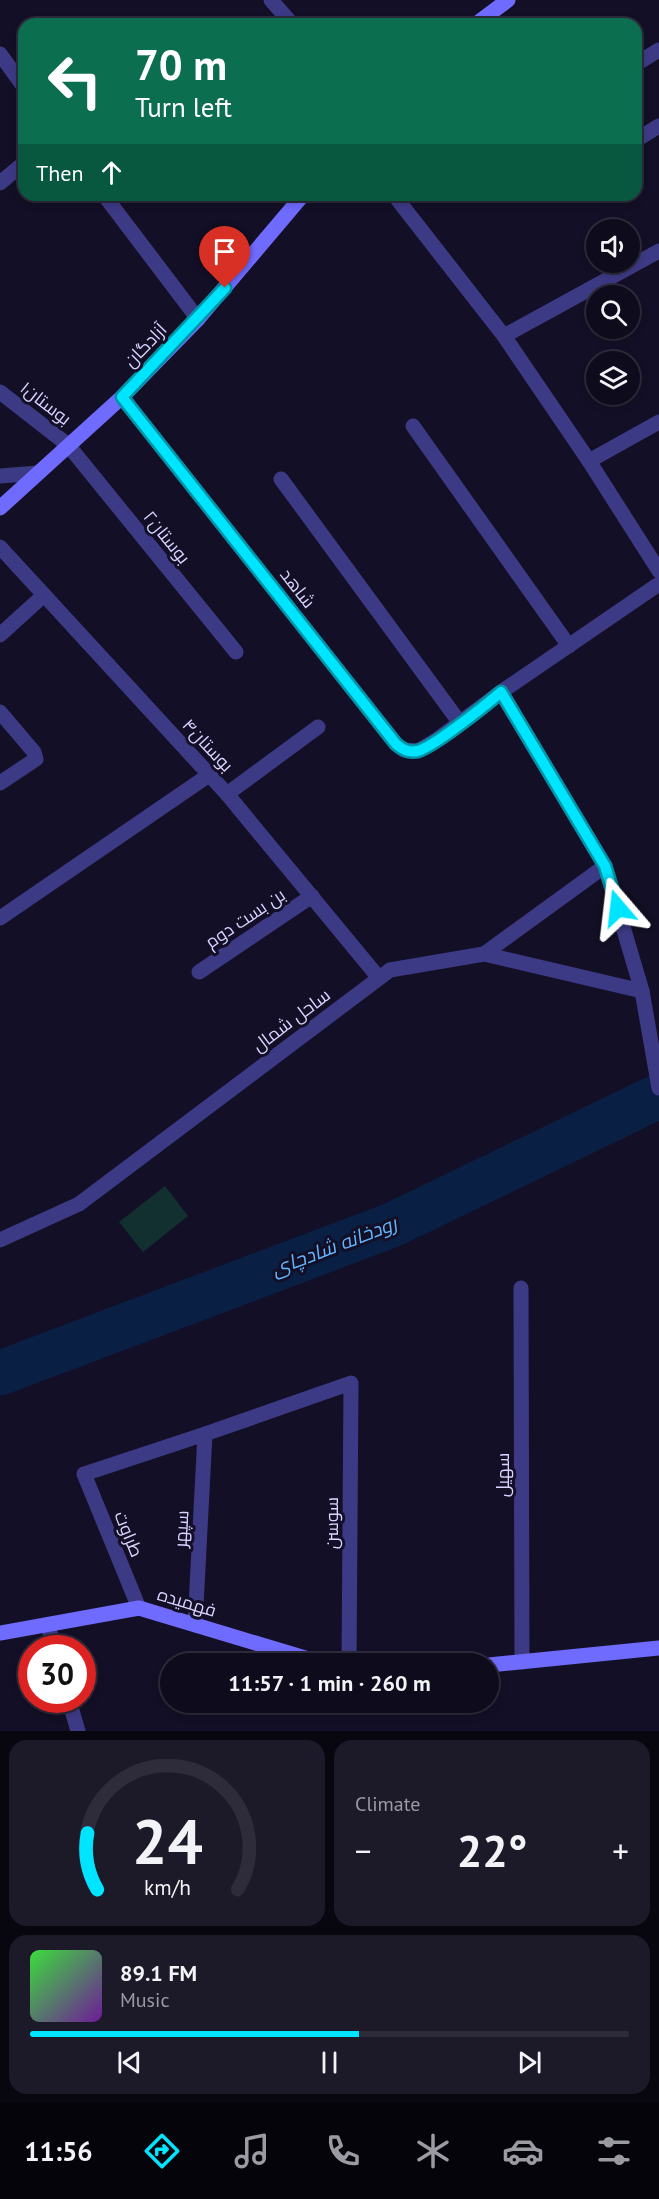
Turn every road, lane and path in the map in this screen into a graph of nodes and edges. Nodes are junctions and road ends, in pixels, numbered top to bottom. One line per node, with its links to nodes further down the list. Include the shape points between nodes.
1 (271, 0): 3 (street)
2 (498, 3): 4 (street)
3 (287, 18)
4 (482, 18)
5 (659, 50): 7 (street)
6 (0, 54): 8 (street)
7 (642, 60)
8 (18, 79)
9 (659, 126): 10 (street)
10 (642, 136)
11 (18, 168): 12 (street)
12 (0, 183)
13 (109, 201): 17 (street)
14 (298, 201): 17 (street, آزادگان)
15 (399, 201): 18 (street)
16 (659, 251): 18 (street)
17 (198, 319): 20 (street, آزادگان)
18 (504, 336): 24 (street)
19 (0, 392): 23 (street, بوستان۱)
20 (122, 397): 23 (street, آزادگان); 38 (street, شاهد, via 396,744 404,750 418,751)
21 (659, 422): 24 (street)
22 (413, 426): 34 (street)
23 (68, 445): 25 (street, آزادگان); 35 (street, بوستان۲)
24 (589, 461): 30 (street)
25 (38, 473): 26 (street); 28 (street, آزادگان)
26 (0, 476)
27 (282, 479): 38 (street)
28 (0, 508)
29 (0, 547): 32 (street, بوستان۴)
30 (659, 571)
31 (659, 584): 34 (street)
32 (44, 595): 33 (street); 40 (street, بوستان۴)
33 (0, 635)
34 (569, 646): 36 (street)
35 (236, 652)
36 (501, 692): 38 (street); 43 (street)
37 (0, 712): 41 (street, via 36,759)
38 (460, 723)
39 (318, 728): 42 (street)
40 (209, 775): 42 (street, بوستان۴); 45 (street)
41 (0, 783)
42 (227, 794): 44 (street, بوستان۴)
43 (605, 866): 46 (street); 49 (street)
44 (312, 896): 47 (street, بن بست دوم); 48 (street, بوستان۴)
45 (0, 918)
46 (484, 954): 48 (street, ساحل شمال, via 390,970); 49 (street, ساحل شمال)
47 (199, 972)
48 (379, 978): 51 (street, ساحل شمال, via 79,1204)
49 (642, 991): 50 (street)
50 (659, 1088)
51 (0, 1240)
52 (521, 1288): 62 (street, سهیل)
53 (205, 1434): 54 (street, طراوت, via 84,1474); 56 (street, سپهر); 61 (street, سوسن, via 351,1383)
54 (139, 1608): 55 (street, فهمیده); 56 (street, فهمیده)
55 (48, 1625): 57 (street, فهمیده); 58 (street)
56 (195, 1625): 60 (street, فهمیده)
57 (0, 1633)
58 (51, 1635)
59 (659, 1648): 62 (street)
60 (288, 1653)
61 (349, 1653)
62 (522, 1662): 63 (street)
63 (499, 1664)
64 (73, 1713): 65 (street)
65 (78, 1731)

